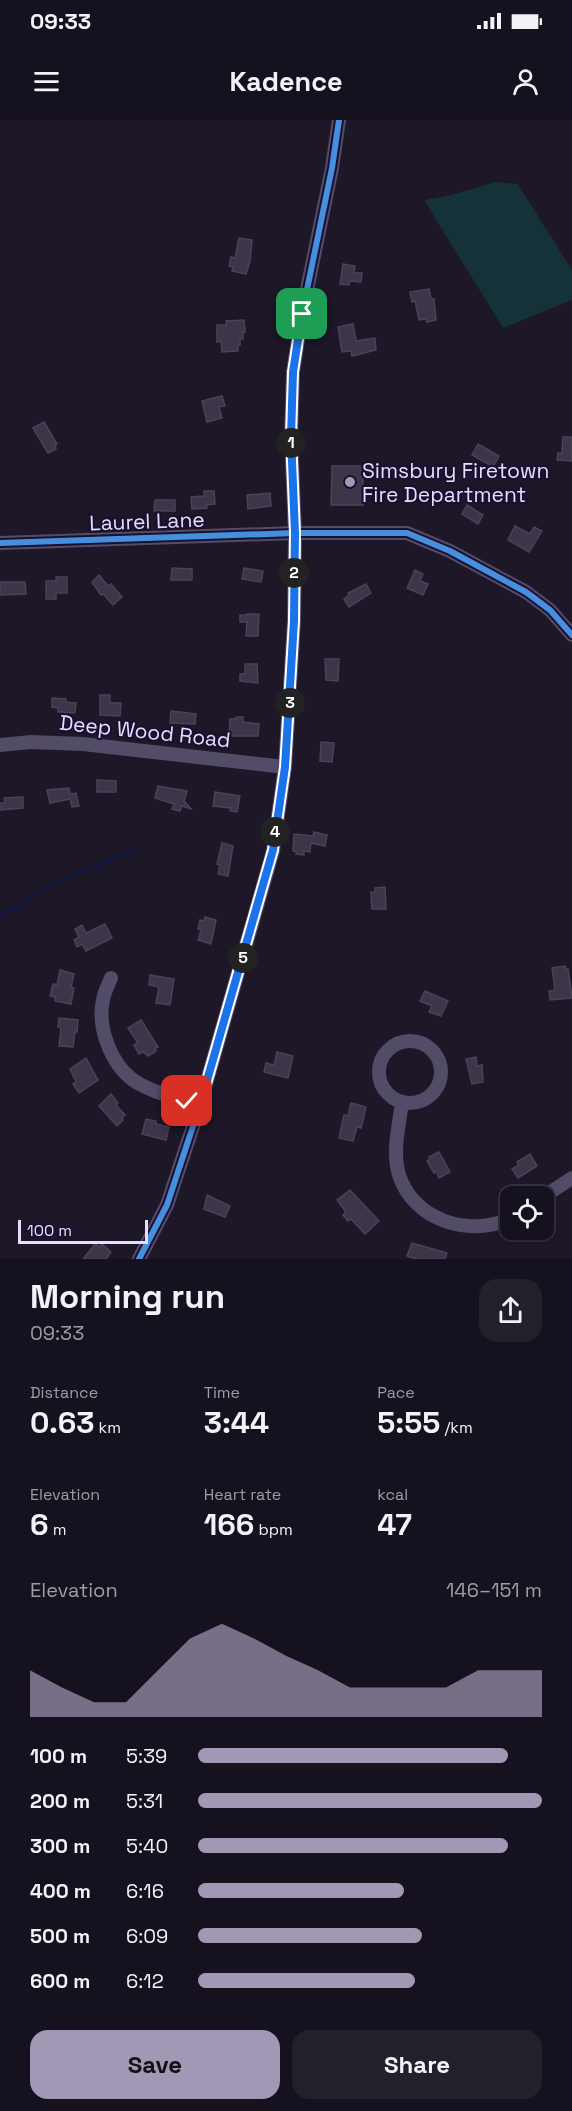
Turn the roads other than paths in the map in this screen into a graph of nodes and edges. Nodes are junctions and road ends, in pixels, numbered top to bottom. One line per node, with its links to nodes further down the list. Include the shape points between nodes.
1 (339, 120): 2 (street, via 293,372)
2 (295, 533): 3 (street, Laurel Lane); 4 (street, Laurel Lane, via 388,532 417,536 526,592 550,610); 6 (street)
3 (0, 543)
4 (572, 635)
5 (0, 745): 6 (street, Deep Wood Road, via 83,744)
6 (285, 767): 9 (street, via 273,850)
7 (111, 978): 9 (street, via 102,1001 102,1031 118,1066 154,1090)
8 (402, 1102): 8 (street, via 423,1101 432,1095 441,1077 438,1056 431,1048 412,1040 392,1045 378,1072 385,1091); 12 (street, via 395,1152 400,1176 410,1196 429,1213 451,1224 481,1227)
9 (200, 1105): 13 (street, via 167,1205)
10 (572, 1178): 11 (street)
11 (554, 1190)
12 (500, 1222)
13 (142, 1258)

